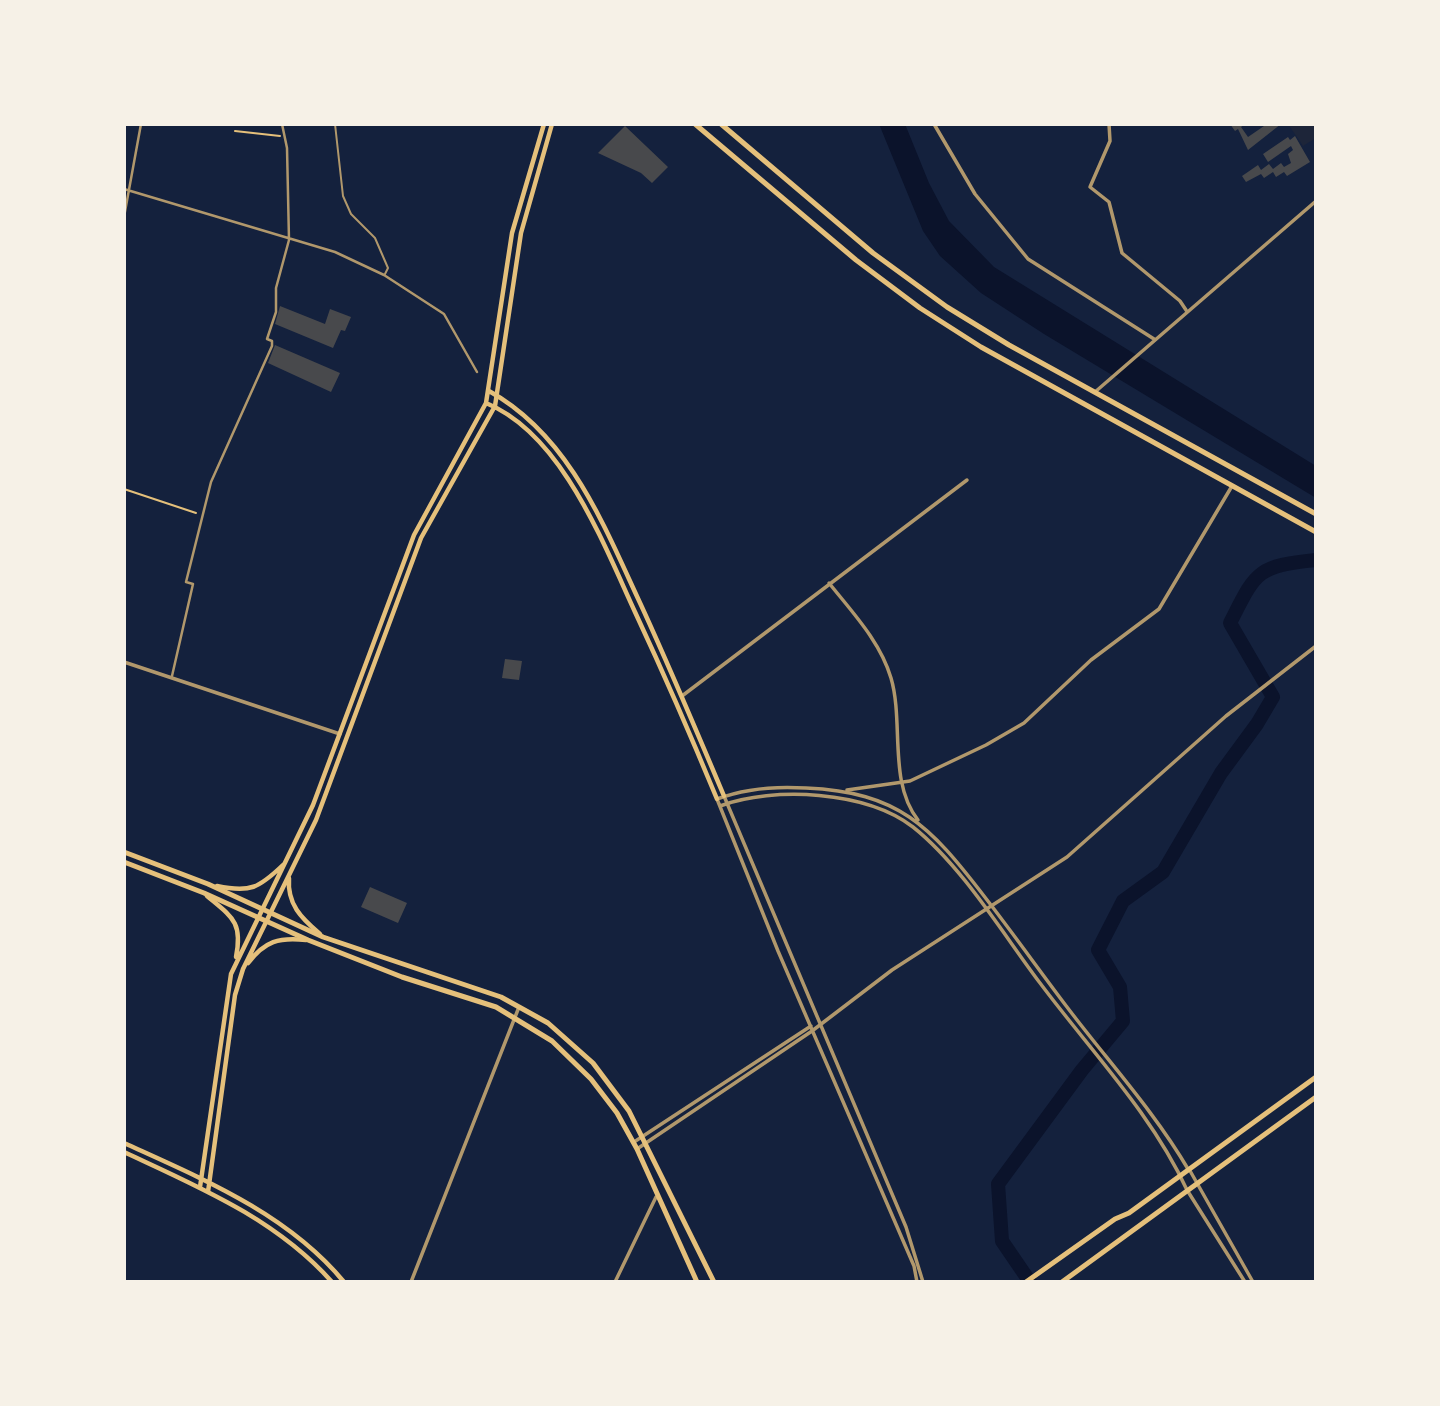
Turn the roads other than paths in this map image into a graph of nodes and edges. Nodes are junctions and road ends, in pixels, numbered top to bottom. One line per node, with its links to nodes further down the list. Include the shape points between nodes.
1 (141, 124): 11 (street)
2 (282, 124): 14 (street, via 290,194)
3 (335, 124): 15 (lane, via 344,196 351,214 376,237 388,268)
4 (544, 124): 19 (main road, via 512,233)
5 (552, 124): 21 (main road, via 517,250)
6 (695, 124): 25 (main road, via 920,308 981,347)
7 (721, 124): 20 (main road, via 905,278 979,328)
8 (934, 124): 17 (street, via 975,194 1028,260)
9 (1109, 124): 16 (street, via 1110,141 1090,187 1109,202 1122,253)
10 (124, 189): 11 (street)
11 (130, 192): 13 (street); 14 (street)
12 (1316, 201): 16 (street)
13 (124, 217)
14 (289, 240): 15 (street, via 335,252); 31 (street, via 267,339 272,346 223,453 202,515 186,582 193,584)
15 (384, 275): 18 (street, via 444,314)
16 (1186, 310): 17 (street)
17 (1154, 339): 20 (street)
18 (477, 372)
19 (489, 391): 21 (main road); 22 (main road)
20 (1094, 392): 26 (main road)
21 (498, 396): 23 (main road); 32 (main road, via 548,439 584,490)
22 (486, 403): 23 (main road); 33 (main road, via 414,535)
23 (495, 406): 37 (main road, via 538,442 583,504 676,700); 44 (main road, via 421,538 316,820)
24 (967, 481): 28 (street)
25 (1232, 486): 27 (main road); 34 (street, via 1156,612 1091,660 1024,723)
26 (1316, 514)
27 (1316, 532)
28 (829, 583): 32 (street); 34 (street, via 870,635 888,668 896,699)
29 (1316, 646): 47 (street, via 1077,849)
30 (124, 662): 31 (street)
31 (172, 676): 33 (street)
32 (682, 696): 36 (main road)
33 (341, 734): 42 (main road)
34 (904, 784): 35 (street); 40 (street, via 913,812)
35 (841, 791): 36 (street, via 769,787); 40 (street, via 877,799)
36 (724, 796): 37 (street); 38 (street)
37 (717, 799): 39 (street)
38 (727, 804): 39 (street); 49 (street, via 766,795 808,795 846,800 883,812 912,827 945,859); 59 (street)
39 (720, 806): 60 (street)
40 (923, 825): 47 (street)
41 (124, 852): 45 (main road)
42 (289, 859): 45 (main road, via 252,888); 48 (main road)
43 (124, 862): 46 (main road)
44 (289, 875): 50 (main road); 53 (main road, via 291,902)
45 (208, 884): 48 (main road)
46 (204, 893): 51 (main road); 55 (main road, via 238,927)
47 (992, 906): 49 (street); 67 (street)
48 (260, 909): 50 (main road); 51 (main road)
49 (986, 911): 59 (street); 68 (street)
50 (268, 912): 52 (main road); 53 (main road)
51 (256, 918): 52 (main road); 55 (main road)
52 (264, 922): 54 (main road); 56 (main road)
53 (323, 937): 57 (main road)
54 (308, 940): 56 (main road, via 272,941); 58 (main road)
55 (234, 965): 69 (main road, via 226,993)
56 (243, 969): 70 (main road, via 235,995)
57 (520, 1005): 58 (street); 63 (main road, via 555,1028 593,1063)
58 (514, 1016): 65 (main road, via 575,1062 608,1101); 78 (street)
59 (819, 1022): 60 (street); 83 (street, via 906,1227)
60 (811, 1028): 63 (street); 82 (street)
61 (1316, 1077): 67 (main road)
62 (1316, 1097): 71 (main road)
63 (645, 1140): 65 (street); 81 (main road)
64 (124, 1143): 69 (main road)
65 (635, 1145): 75 (main road)
66 (124, 1152): 72 (main road)
67 (1189, 1170): 68 (main road); 71 (street)
68 (1180, 1175): 73 (street); 84 (main road)
69 (201, 1178): 70 (main road); 72 (main road)
70 (209, 1182): 74 (main road); 77 (main road, via 304,1242)
71 (1197, 1183): 73 (main road); 87 (street)
72 (200, 1188): 74 (main road)
73 (1187, 1190): 85 (main road); 86 (street)
74 (208, 1192): 76 (main road, via 271,1227)
75 (656, 1197): 79 (street); 80 (main road)
76 (332, 1282)
77 (344, 1282)
78 (411, 1282)
79 (615, 1282)
80 (697, 1282)
81 (714, 1282)
82 (917, 1282)
83 (923, 1282)
84 (1026, 1282)
85 (1062, 1282)
86 (1245, 1282)
87 (1252, 1282)

